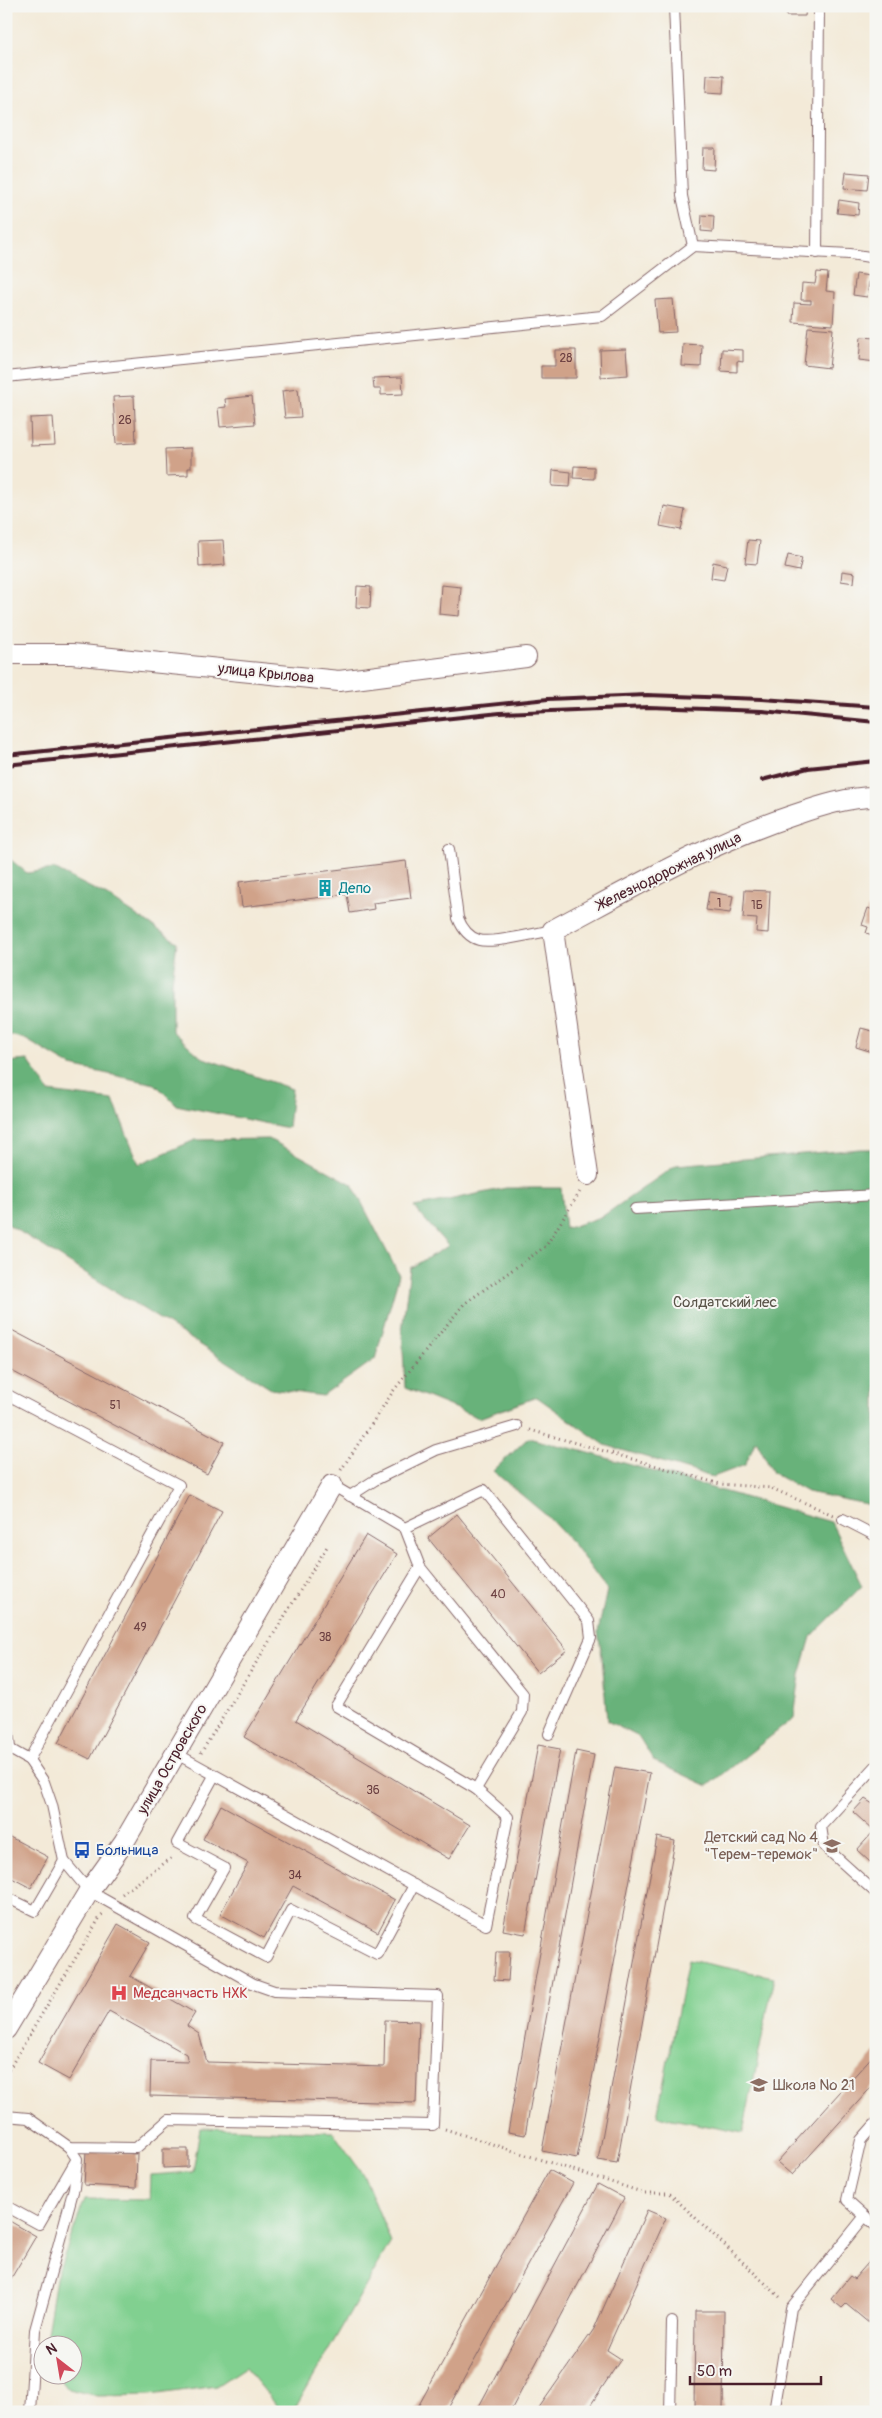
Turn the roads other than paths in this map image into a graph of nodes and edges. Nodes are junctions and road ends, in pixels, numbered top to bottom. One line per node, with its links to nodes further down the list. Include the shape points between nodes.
1 (674, 6): 3 (lane, via 682,196)
2 (819, 6): 4 (lane)
3 (693, 246): 4 (lane); 6 (lane, via 602,316)
4 (817, 253): 5 (lane)
5 (876, 258)
6 (6, 377)
7 (6, 654): 8 (street, улица Крылова, via 72,654 339,680)
8 (526, 658)
9 (876, 797): 11 (street, Железнодорожная улица, via 821,806 709,847)
10 (449, 849): 11 (lane, via 458,918 470,936 488,941)
11 (553, 930): 12 (street)
12 (588, 1175)
13 (876, 1195): 14 (lane)
14 (636, 1209)
15 (6, 1394): 27 (lane, via 179,1485)
16 (517, 1426): 18 (lane, via 436,1450)
17 (332, 1485): 18 (lane); 26 (street, улица Островского)
18 (350, 1496): 20 (lane)
19 (843, 1519): 21 (lane)
20 (405, 1528): 22 (lane); 24 (lane, via 484,1490 589,1621 591,1638)
21 (876, 1536)
22 (420, 1567): 30 (lane, via 523,1694 522,1712); 30 (lane, via 336,1706)
23 (6, 1714): 25 (lane)
24 (550, 1734)
25 (8, 1747): 27 (lane)
26 (175, 1753): 29 (lane); 33 (street, улица Островского, via 124,1842)
27 (29, 1760): 31 (lane, via 46,1790)
28 (876, 1766): 34 (lane, via 821,1826 824,1846)
29 (214, 1776): 32 (lane); 32 (lane, via 176,1843 224,1868 196,1919 266,1956 291,1910 377,1954)
30 (476, 1789): 32 (lane, via 508,1817 486,1925)
31 (64, 1861): 33 (lane); 35 (lane, via 34,1911)
32 (414, 1886)
33 (89, 1891): 36 (street, улица Островского); 39 (lane, via 254,1984 274,1990 438,1996 433,2125 168,2120 136,2148)
34 (876, 1894)
35 (6, 1897)
36 (6, 2028)
37 (6, 2116): 39 (lane, via 28,2118)
38 (876, 2123): 42 (lane, via 861,2140 846,2200)
39 (70, 2147): 40 (lane)
40 (77, 2159): 41 (lane, via 39,2224); 45 (lane, via 74,2188 35,2330)
41 (6, 2206)
42 (865, 2216): 43 (lane); 47 (lane, via 791,2308)
43 (876, 2226)
44 (672, 2322): 46 (lane)
45 (30, 2412)
46 (670, 2412)
47 (774, 2412)

